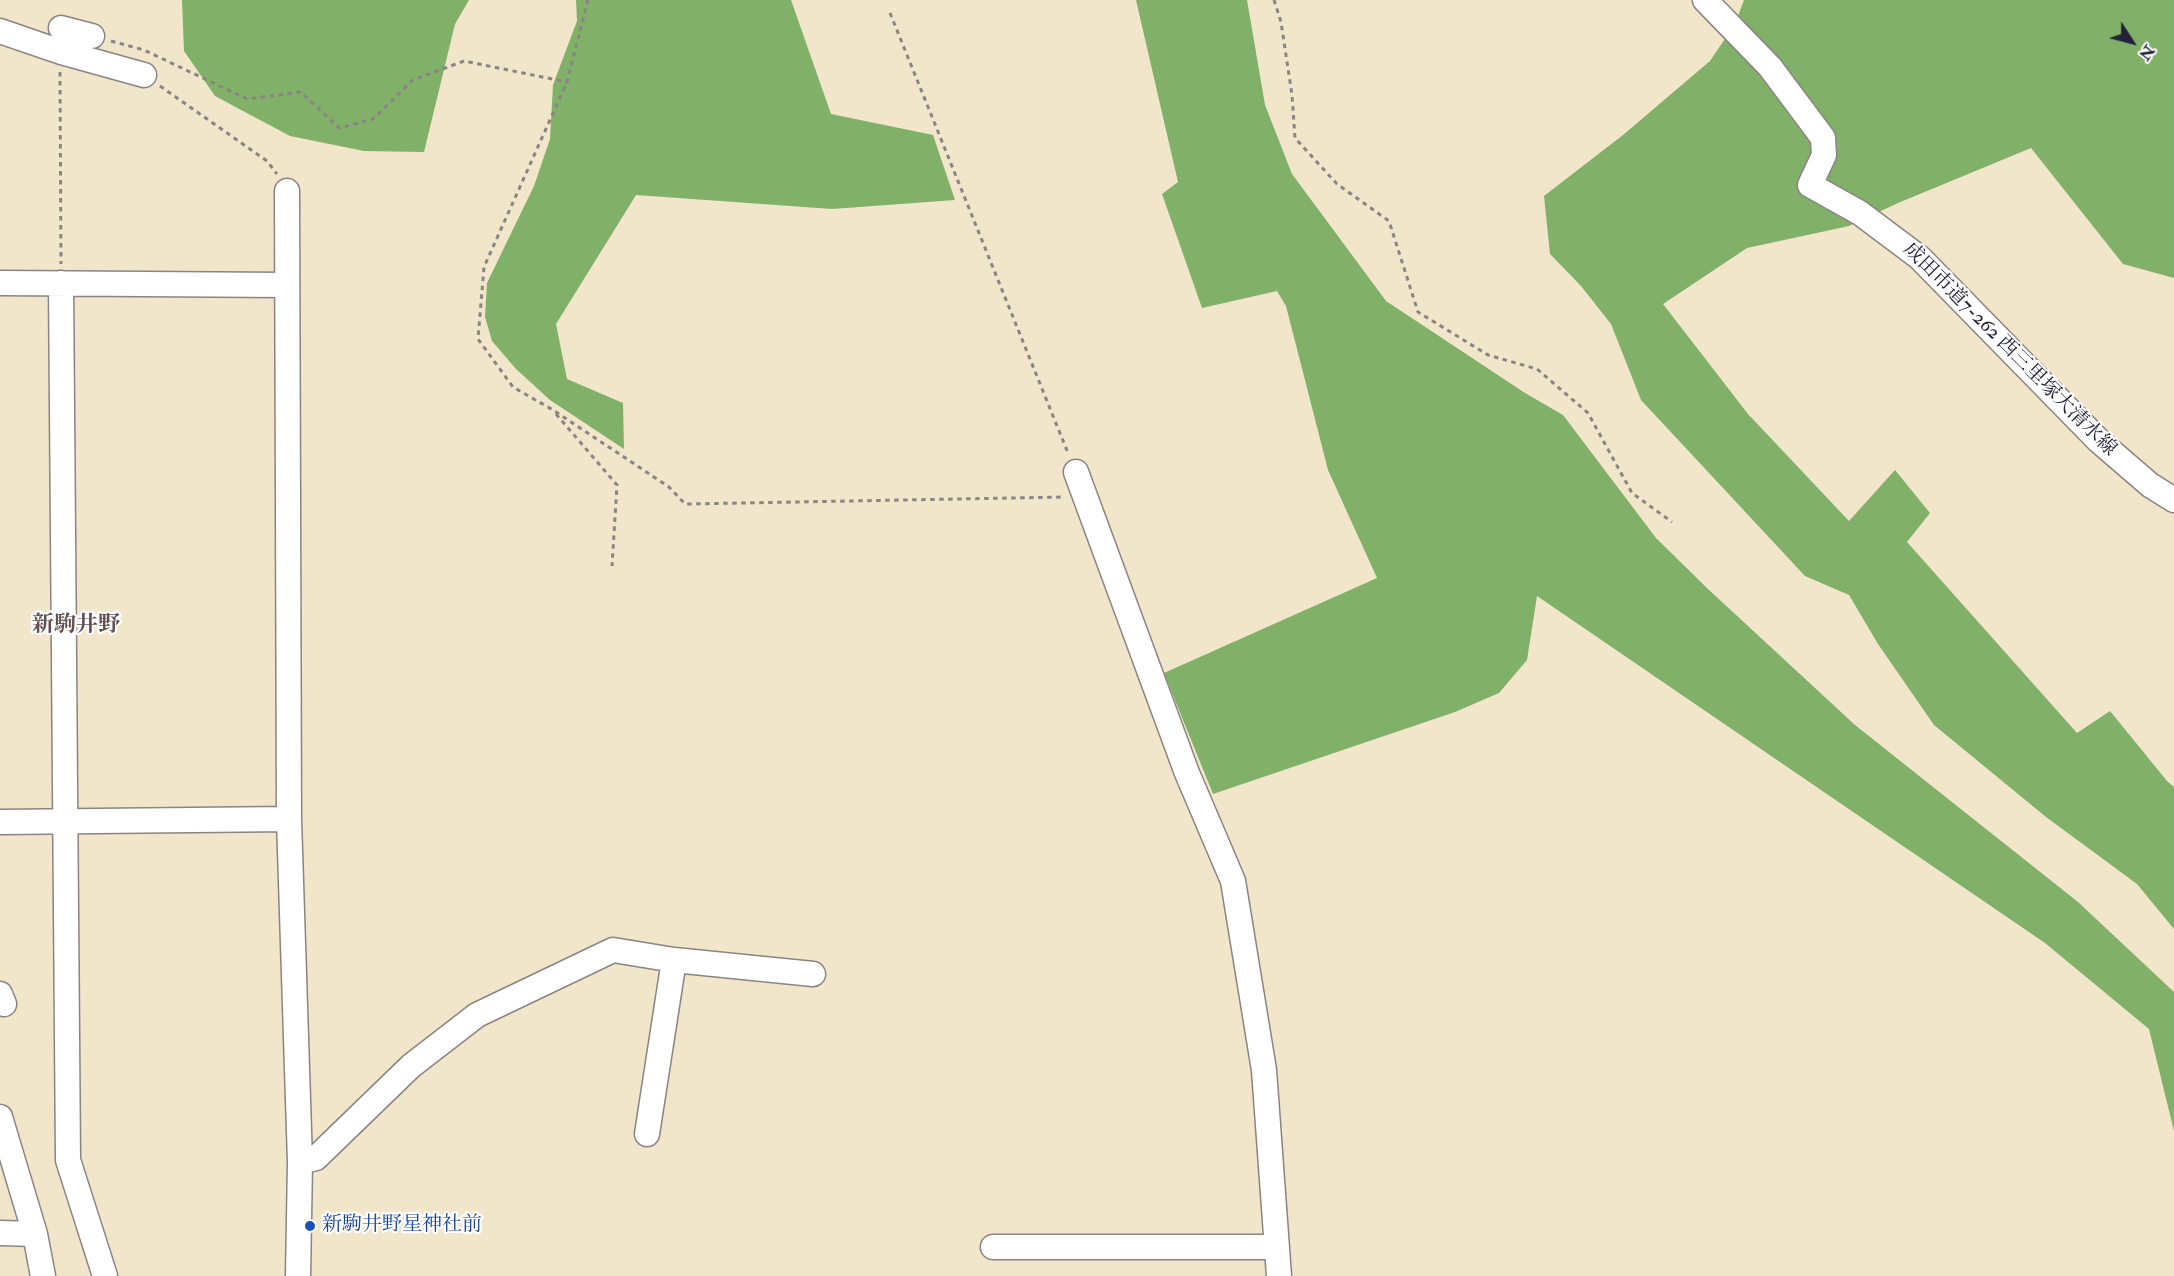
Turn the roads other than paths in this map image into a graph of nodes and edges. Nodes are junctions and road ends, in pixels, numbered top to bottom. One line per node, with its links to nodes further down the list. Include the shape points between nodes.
1 (1706, 0): 11 (street, 成田市道7-262 西三里塚大清水線, via 1770,67 1823,138 1824,155 1810,185 1860,213 1920,258 2099,441 2150,485)
2 (62, 28): 4 (street)
3 (0, 31): 5 (street)
4 (92, 36)
5 (144, 75)
6 (287, 191): 9 (street)
7 (0, 283): 8 (street)
8 (61, 284): 9 (street); 14 (street)
9 (286, 285): 12 (street)
10 (1076, 472): 23 (street, via 1187,773 1233,881 1264,1070)
11 (2174, 500)
12 (289, 819): 14 (street); 19 (street)
13 (0, 822): 14 (street)
14 (66, 822): 25 (street, via 68,1160)
15 (674, 960): 16 (street); 18 (street); 19 (street, via 613,950 477,1015 411,1066 316,1158)
16 (813, 974)
17 (0, 1117): 21 (street)
18 (647, 1134)
19 (300, 1162): 26 (street)
20 (0, 1233): 21 (street)
21 (35, 1234): 24 (street)
22 (993, 1246): 23 (street)
23 (1276, 1247): 27 (street)
24 (43, 1276)
25 (105, 1276)
26 (298, 1276)
27 (1279, 1276)

